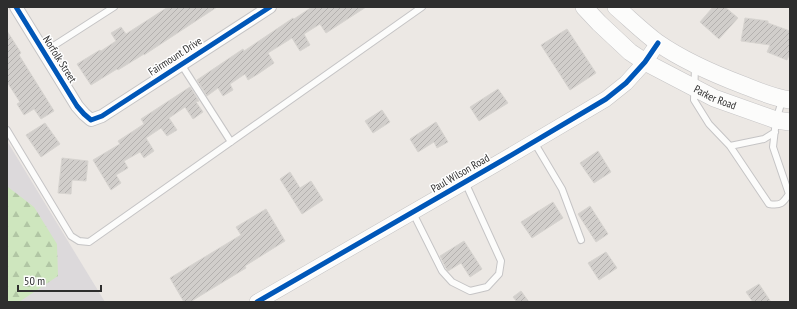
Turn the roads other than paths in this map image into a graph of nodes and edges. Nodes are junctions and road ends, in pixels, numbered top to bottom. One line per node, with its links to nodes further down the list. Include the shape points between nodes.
1 (16, 7): 8 (street, Norfolk Street)
2 (114, 7): 8 (lane)
3 (270, 7): 10 (street, Fairmount Drive)
4 (422, 7): 17 (lane)
5 (584, 7): 9 (main road, Parker Road, via 630,52)
6 (616, 7): 7 (main road, Parker Road)
7 (658, 43): 9 (street, Paul Wilson Road); 11 (main road, Parker Road)
8 (44, 52): 14 (street, Norfolk Street, via 77,106)
9 (645, 62): 12 (main road, Parker Road); 18 (street, Paul Wilson Road, via 626,83 606,99)
10 (180, 64): 14 (street, Fairmount Drive, via 102,116); 17 (lane)
11 (695, 64): 12 (lane); 13 (main road, Parker Road, via 721,77)
12 (694, 88): 15 (main road, Parker Road); 19 (lane, via 694,100 709,124)
13 (786, 100): 15 (lane)
14 (91, 120)
15 (780, 124): 19 (lane, via 764,139); 19 (lane, via 773,147 789,194 783,203 769,204)
16 (7, 130): 17 (lane, via 71,236 79,241 89,242)
17 (231, 142)
18 (534, 142): 20 (street, Paul Wilson Road); 22 (lane, via 562,189)
19 (730, 146)
20 (464, 182): 21 (street, Paul Wilson Road); 21 (lane, via 500,261 499,274 487,287 470,291 452,282 442,271)
21 (413, 212): 23 (street, Paul Wilson Road)
22 (581, 240)
23 (257, 302)

